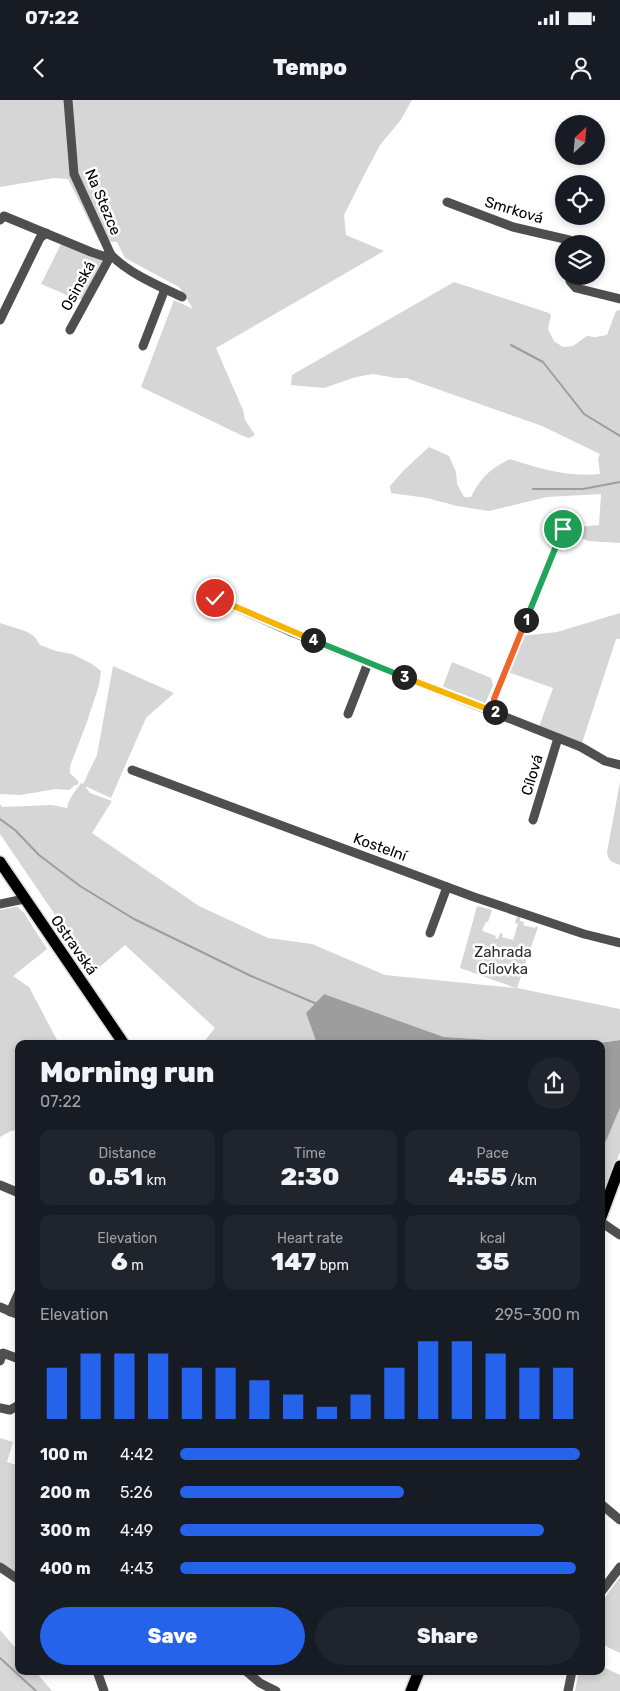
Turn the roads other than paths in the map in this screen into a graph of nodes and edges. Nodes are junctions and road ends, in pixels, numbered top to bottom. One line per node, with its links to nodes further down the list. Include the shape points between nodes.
1 (68, 100): 6 (street, Na Stezce, via 74,174)
2 (447, 202): 5 (street, Smrková, via 513,226)
3 (0, 220): 4 (street, Na Stezce, via 4,216)
4 (46, 233): 6 (street, Na Stezce, via 98,255); 11 (street, via 40,238)
5 (555, 236)
6 (112, 255): 8 (street, Na Stezce, via 131,271); 12 (street, Osinská)
7 (573, 285): 10 (street)
8 (166, 289): 9 (street, Na Stezce); 13 (street)
9 (182, 296)
10 (620, 299)
11 (0, 320)
12 (70, 330)
13 (143, 346)
14 (563, 529): 17 (street, via 494,699)
15 (215, 598): 16 (street)
16 (368, 663): 17 (street); 18 (street)
17 (495, 713): 19 (street)
18 (348, 714)
19 (558, 738): 20 (street); 22 (street, Cílová)
20 (620, 765)
21 (132, 770): 24 (street, Kostelní)
22 (533, 820)
23 (0, 862): 25 (main road, Ostravská)
24 (447, 887): 27 (street); 28 (street, Kostelní)
25 (24, 899): 26 (street); 29 (main road, Ostravská)
26 (0, 904)
27 (430, 933)
28 (620, 944)
29 (121, 1040)
30 (620, 1166): 33 (main road)
31 (0, 1185): 32 (street)
32 (15, 1191)
33 (605, 1206)
34 (605, 1225): 35 (street)
35 (620, 1235)
36 (0, 1307): 37 (street)
37 (15, 1313)
38 (15, 1358): 39 (street, via 3,1353)
39 (0, 1361)
40 (15, 1407): 41 (street, via 10,1410)
41 (0, 1408)
42 (605, 1507): 43 (street)
43 (620, 1520)
44 (0, 1567): 46 (street)
45 (620, 1567): 47 (street)
46 (15, 1577)
47 (605, 1587)
48 (98, 1675): 52 (street)
49 (251, 1675): 53 (street)
50 (417, 1675): 54 (main road)
51 (571, 1675): 55 (street)
52 (104, 1691)
53 (276, 1691)
54 (411, 1691)
55 (568, 1691)

